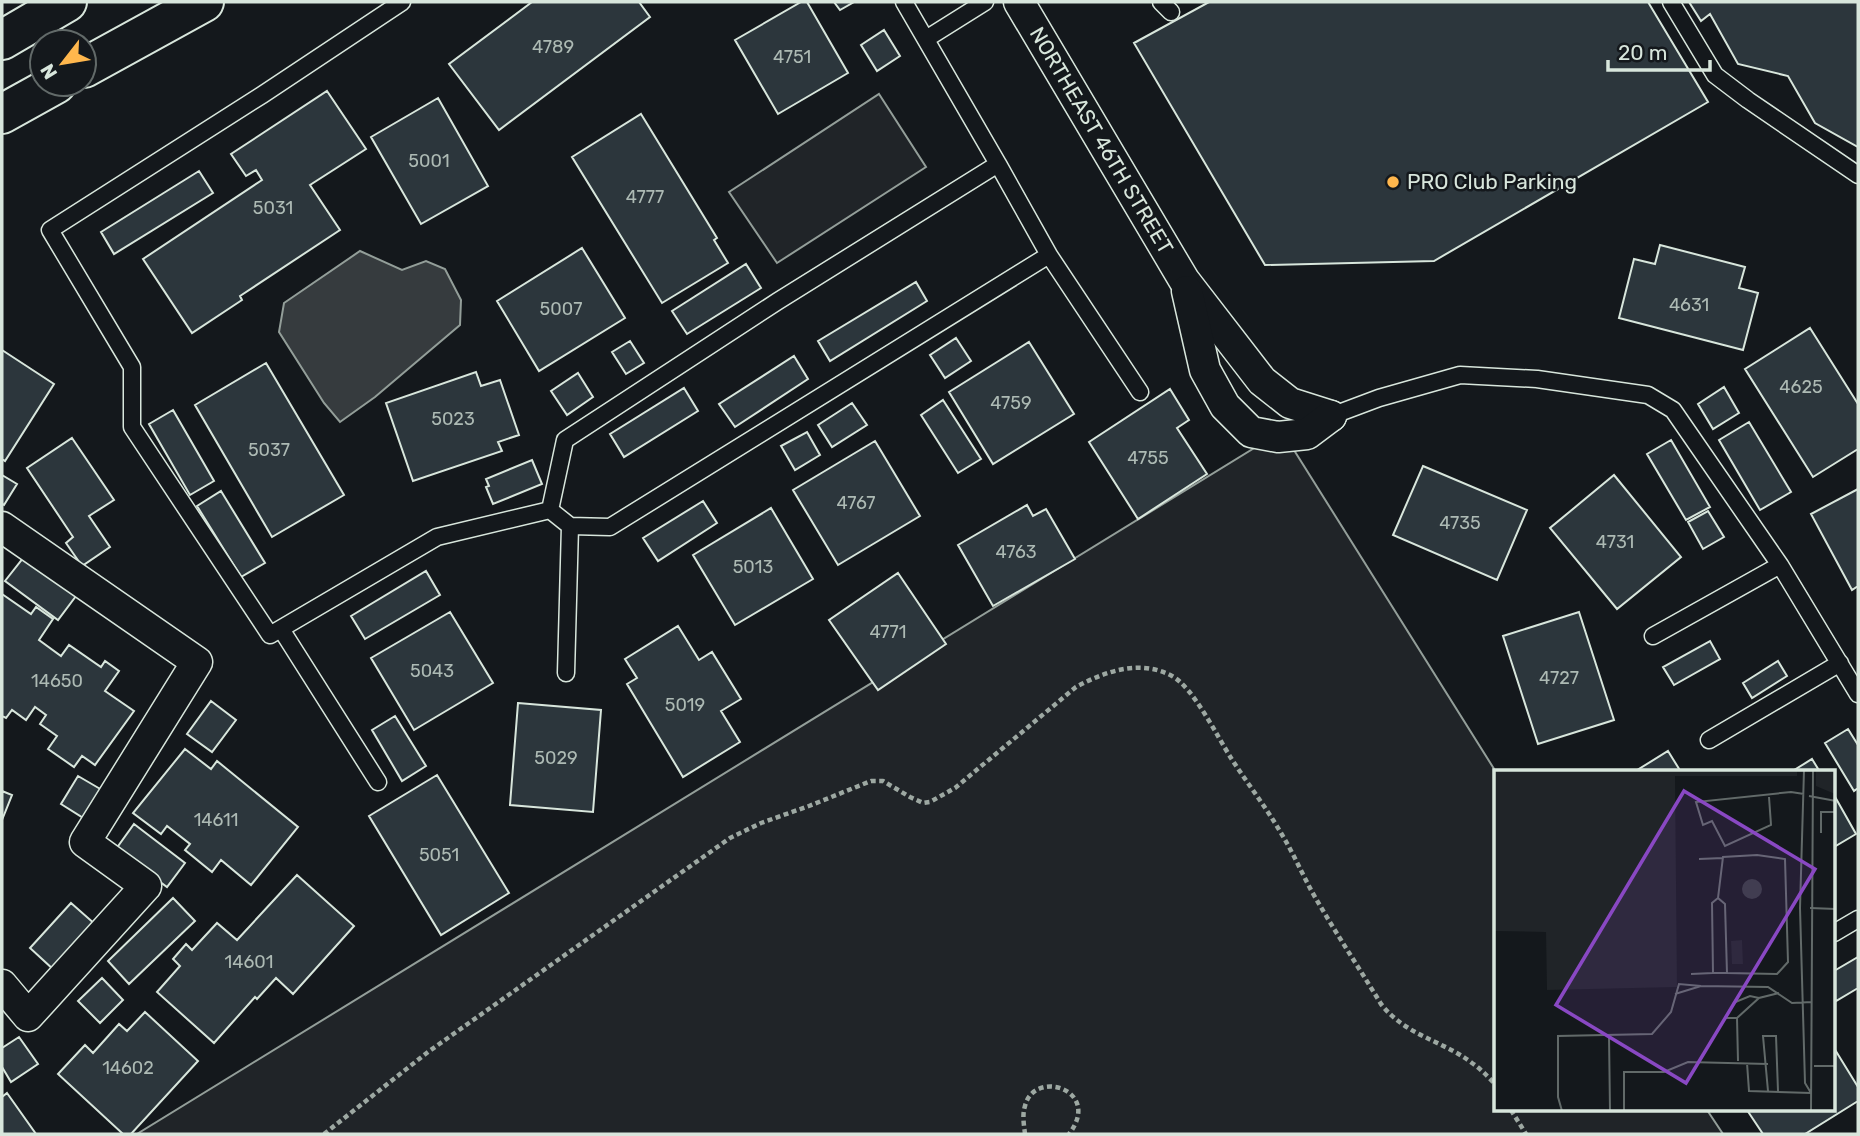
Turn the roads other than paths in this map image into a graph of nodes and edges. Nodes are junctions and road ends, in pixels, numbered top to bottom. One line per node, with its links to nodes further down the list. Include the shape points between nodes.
1 (68, 2): 9 (main road)
2 (204, 2): 10 (main road)
3 (402, 2): 23 (lane, via 50,230 132,367 132,427 270,635)
4 (904, 2): 8 (lane)
5 (985, 2): 8 (lane)
6 (1019, 2): 16 (street, NORTHEAST 46TH STREET)
7 (1671, 2): 14 (lane, via 1715,75)
8 (926, 39): 13 (lane)
9 (2, 40)
10 (98, 60)
11 (31, 98): 12 (main road)
12 (2, 114)
13 (998, 164): 15 (lane); 19 (lane, via 565,440)
14 (1858, 175)
15 (1049, 255): 17 (lane); 20 (lane, via 610,527)
16 (1184, 280): 18 (street, NORTHEAST 46TH STREET, via 1262,381 1290,403); 18 (street, NORTHEAST 46TH STREET, via 1205,370 1225,406 1251,432 1278,437 1307,434)
17 (1140, 392)
18 (1331, 416): 22 (lane, via 1460,375 1537,379 1648,395 1673,410)
19 (550, 510): 20 (lane); 23 (lane, via 437,537)
20 (570, 526): 26 (lane)
21 (2, 527): 32 (street, via 197,662 85,842 146,886 28,1016)
22 (1780, 565): 24 (lane); 25 (lane)
23 (281, 629): 29 (lane)
24 (1653, 636)
25 (1840, 663): 27 (lane); 28 (lane)
26 (566, 673)
27 (1856, 684)
28 (1709, 740)
29 (377, 782)
30 (1858, 919): 31 (lane)
31 (1836, 932)
32 (2, 985)

